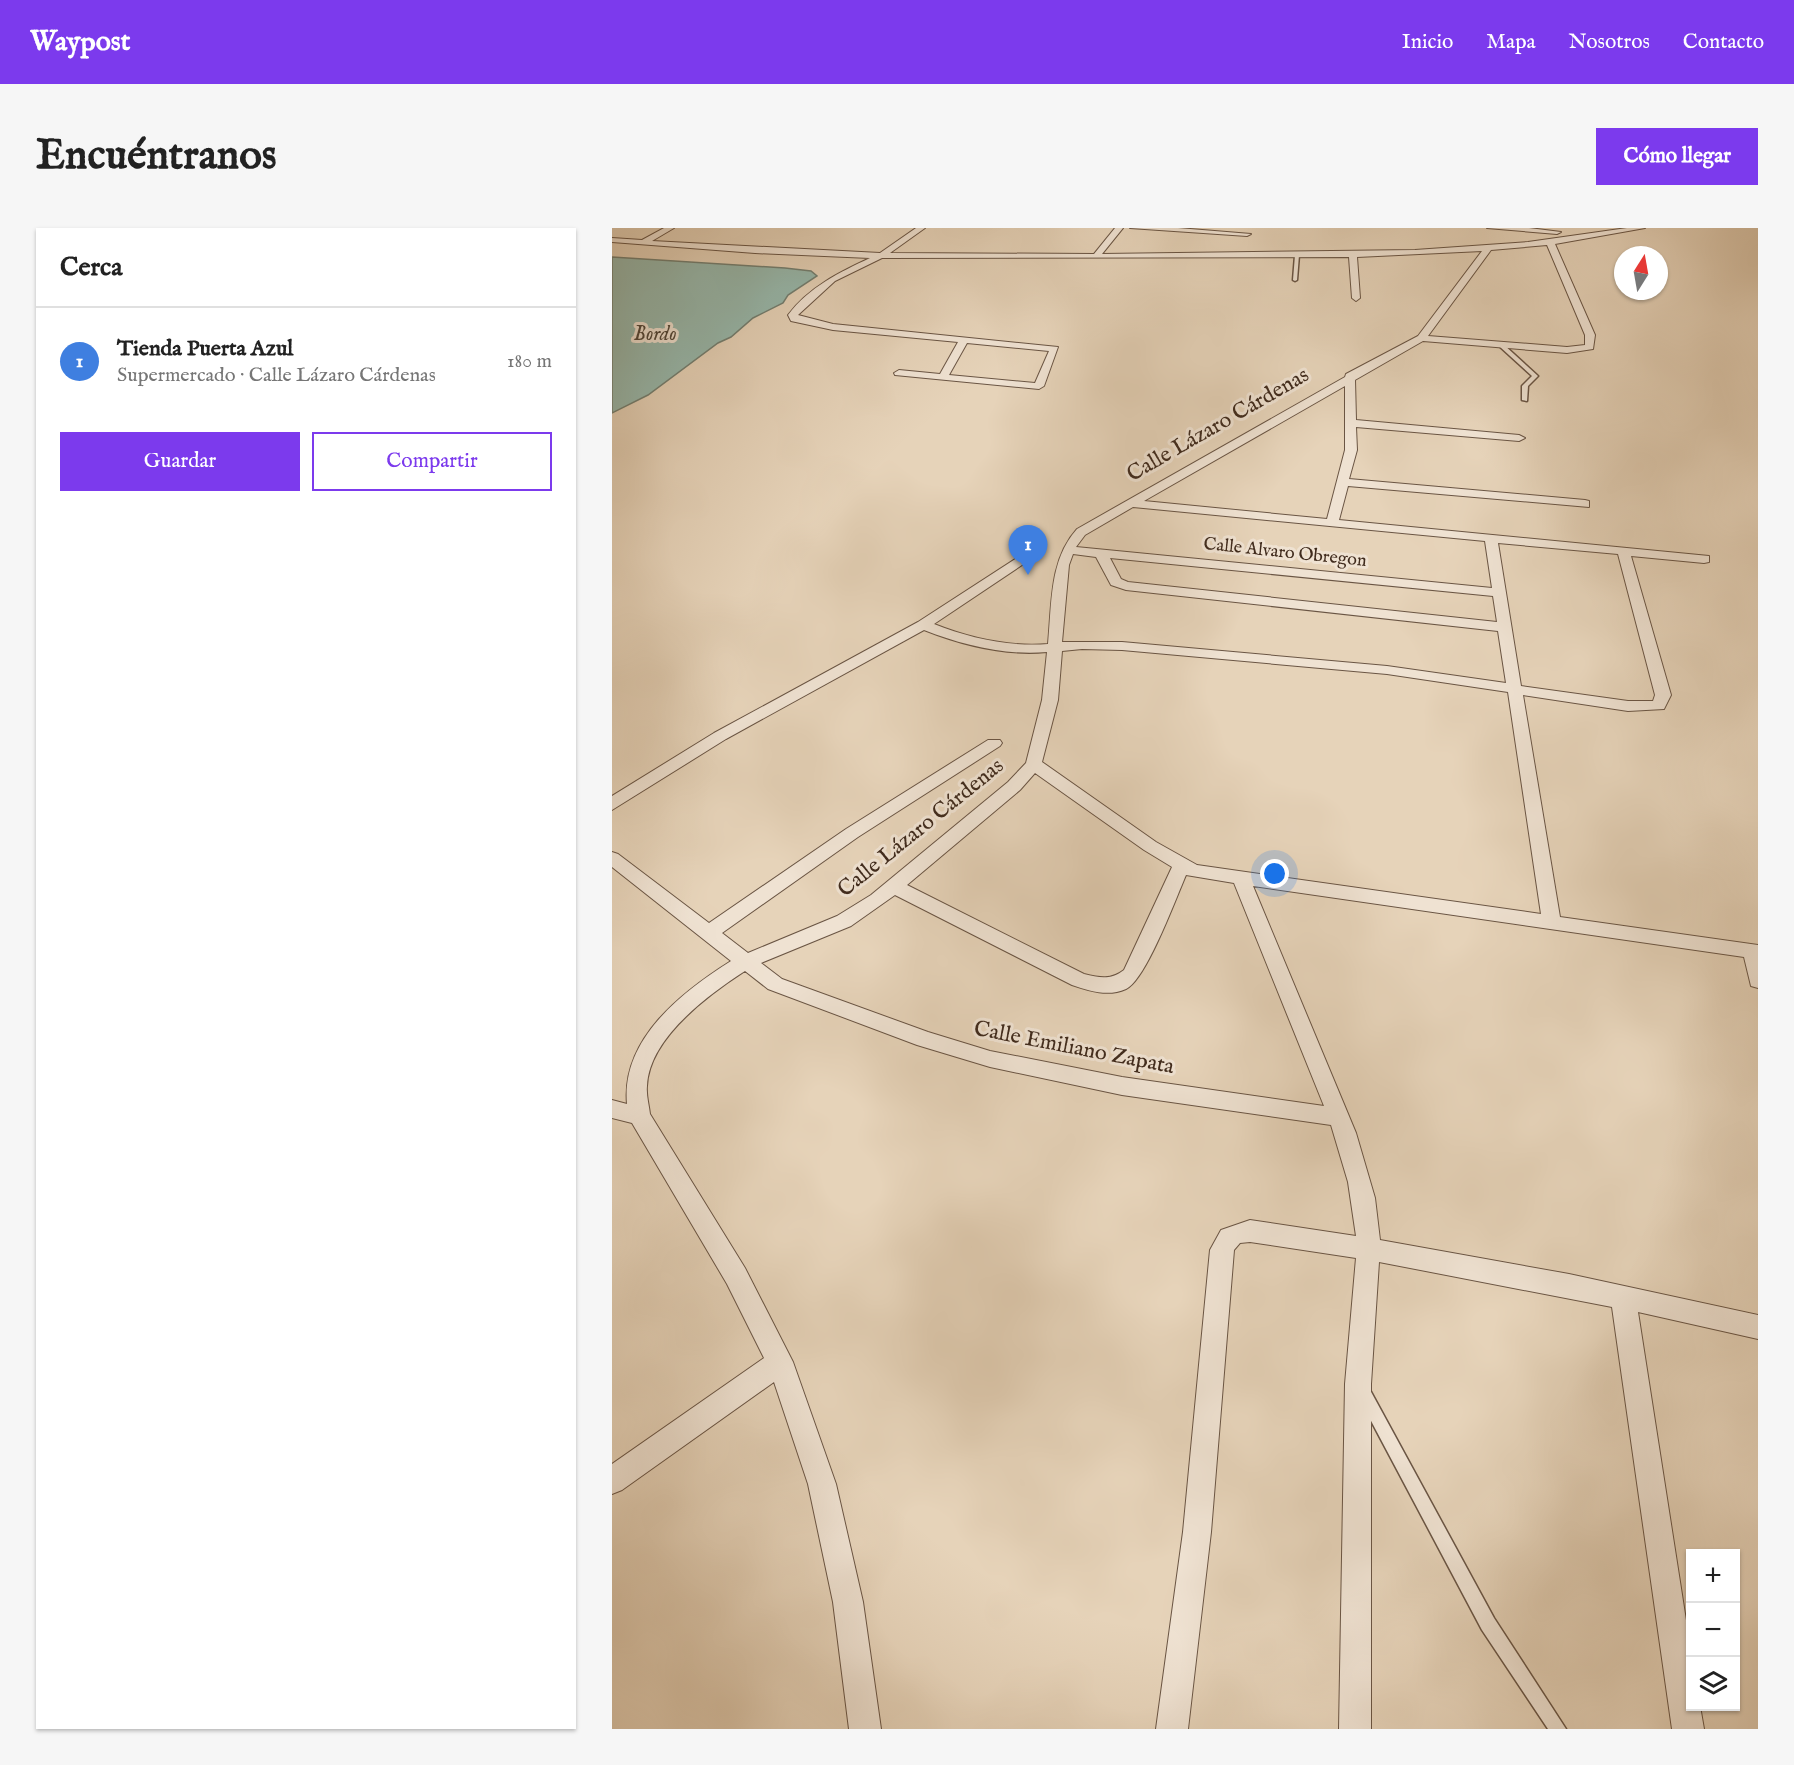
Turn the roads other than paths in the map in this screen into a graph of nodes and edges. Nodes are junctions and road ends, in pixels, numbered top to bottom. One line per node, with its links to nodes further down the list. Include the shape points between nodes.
1 (669, 228): 13 (street)
2 (921, 228): 16 (street)
3 (1119, 228): 18 (street)
4 (1134, 228): 8 (street)
5 (1491, 228): 10 (street, via 1561,232)
6 (1593, 228): 9 (street)
7 (1641, 228): 9 (street)
8 (1247, 234)
9 (1598, 236): 10 (street)
10 (1587, 238): 12 (street)
11 (612, 240): 13 (street)
12 (1550, 242): 14 (street); 23 (street, via 1590,335 1590,348)
13 (643, 243): 16 (street)
14 (1488, 248): 15 (street); 21 (street, Calle Lázaro Cárdenas)
15 (1353, 253): 17 (street); 20 (street)
16 (884, 254): 18 (street); 22 (street, via 832,279 797,310 794,320)
17 (1297, 255): 18 (street); 19 (lane)
18 (1096, 257)
19 (1295, 280)
20 (1356, 298)
21 (1421, 338): 23 (street); 25 (street, Calle Lázaro Cárdenas)
22 (965, 339): 26 (street); 26 (street, via 1055,349 1039,386)
23 (1501, 345): 27 (lane, via 1534,376 1525,386)
24 (899, 373): 26 (street)
25 (1350, 376): 28 (street); 31 (street, Calle Lázaro Cárdenas, via 1184,475)
26 (943, 377)
27 (1525, 400)
28 (1352, 423): 29 (street); 30 (street)
29 (1519, 438)
30 (1344, 482): 32 (street); 33 (street)
31 (1129, 503): 33 (street); 35 (street, Calle Lázaro Cárdenas, via 1081,532)
32 (1586, 504)
33 (1332, 523): 34 (street)
34 (1491, 539): 36 (street); 40 (street)
35 (1068, 550): 37 (street, Calle Alvaro Obregon); 43 (street, Calle Lázaro Cárdenas, via 1062,565)
36 (1623, 551): 39 (street); 44 (street, via 1663,695 1659,706 1628,706)
37 (1100, 552): 40 (street, Calle Alvaro Obregon); 42 (street, via 1116,582 1126,586)
38 (1029, 554): 41 (street)
39 (1704, 559)
40 (1499, 593): 42 (street)
41 (923, 625): 43 (street, via 1006,648); 47 (street, via 720,736)
42 (1504, 627): 44 (street)
43 (1054, 648): 44 (street, via 1122,646 1357,667); 46 (street, Calle Lázaro Cárdenas, via 1050,700)
44 (1513, 690): 52 (street, via 1533,787)
45 (994, 743): 53 (street, via 852,833)
46 (1034, 764): 49 (street); 51 (street, Calle Lázaro Cárdenas, via 1014,786)
47 (612, 804)
48 (612, 858): 53 (street, Calle Emiliano Zapata)
49 (1181, 866): 50 (street); 51 (street, via 1132,975 1102,986 1079,980)
50 (1241, 878): 52 (street); 59 (street)
51 (894, 886): 55 (street, Calle Lázaro Cárdenas, via 844,921)
52 (1551, 921): 54 (street)
53 (709, 933): 55 (street, Calle Emiliano Zapata)
54 (1755, 951): 56 (street)
55 (744, 962): 58 (street, Calle Lázaro Cárdenas, via 699,991 672,1018 646,1054 636,1085); 59 (street, Calle Emiliano Zapata, via 775,984 990,1059 1122,1086)
56 (1758, 981)
57 (612, 1109): 58 (street)
58 (639, 1116): 63 (street, Calle Lázaro Cárdenas, via 736,1276)
59 (1339, 1117): 60 (street, via 1354,1164)
60 (1368, 1247): 61 (street); 64 (street); 67 (street, via 1250,1231 1234,1233 1225,1241 1197,1532)
61 (1623, 1297): 62 (street); 70 (street)
62 (1758, 1327)
63 (780, 1362): 65 (street); 66 (street, Calle Lázaro Cárdenas, via 822,1484 848,1602)
64 (1358, 1382): 68 (street); 69 (lane, via 1488,1624)
65 (612, 1480)
66 (865, 1729)
67 (1172, 1729)
68 (1355, 1729)
69 (1558, 1729)
70 (1688, 1729)

